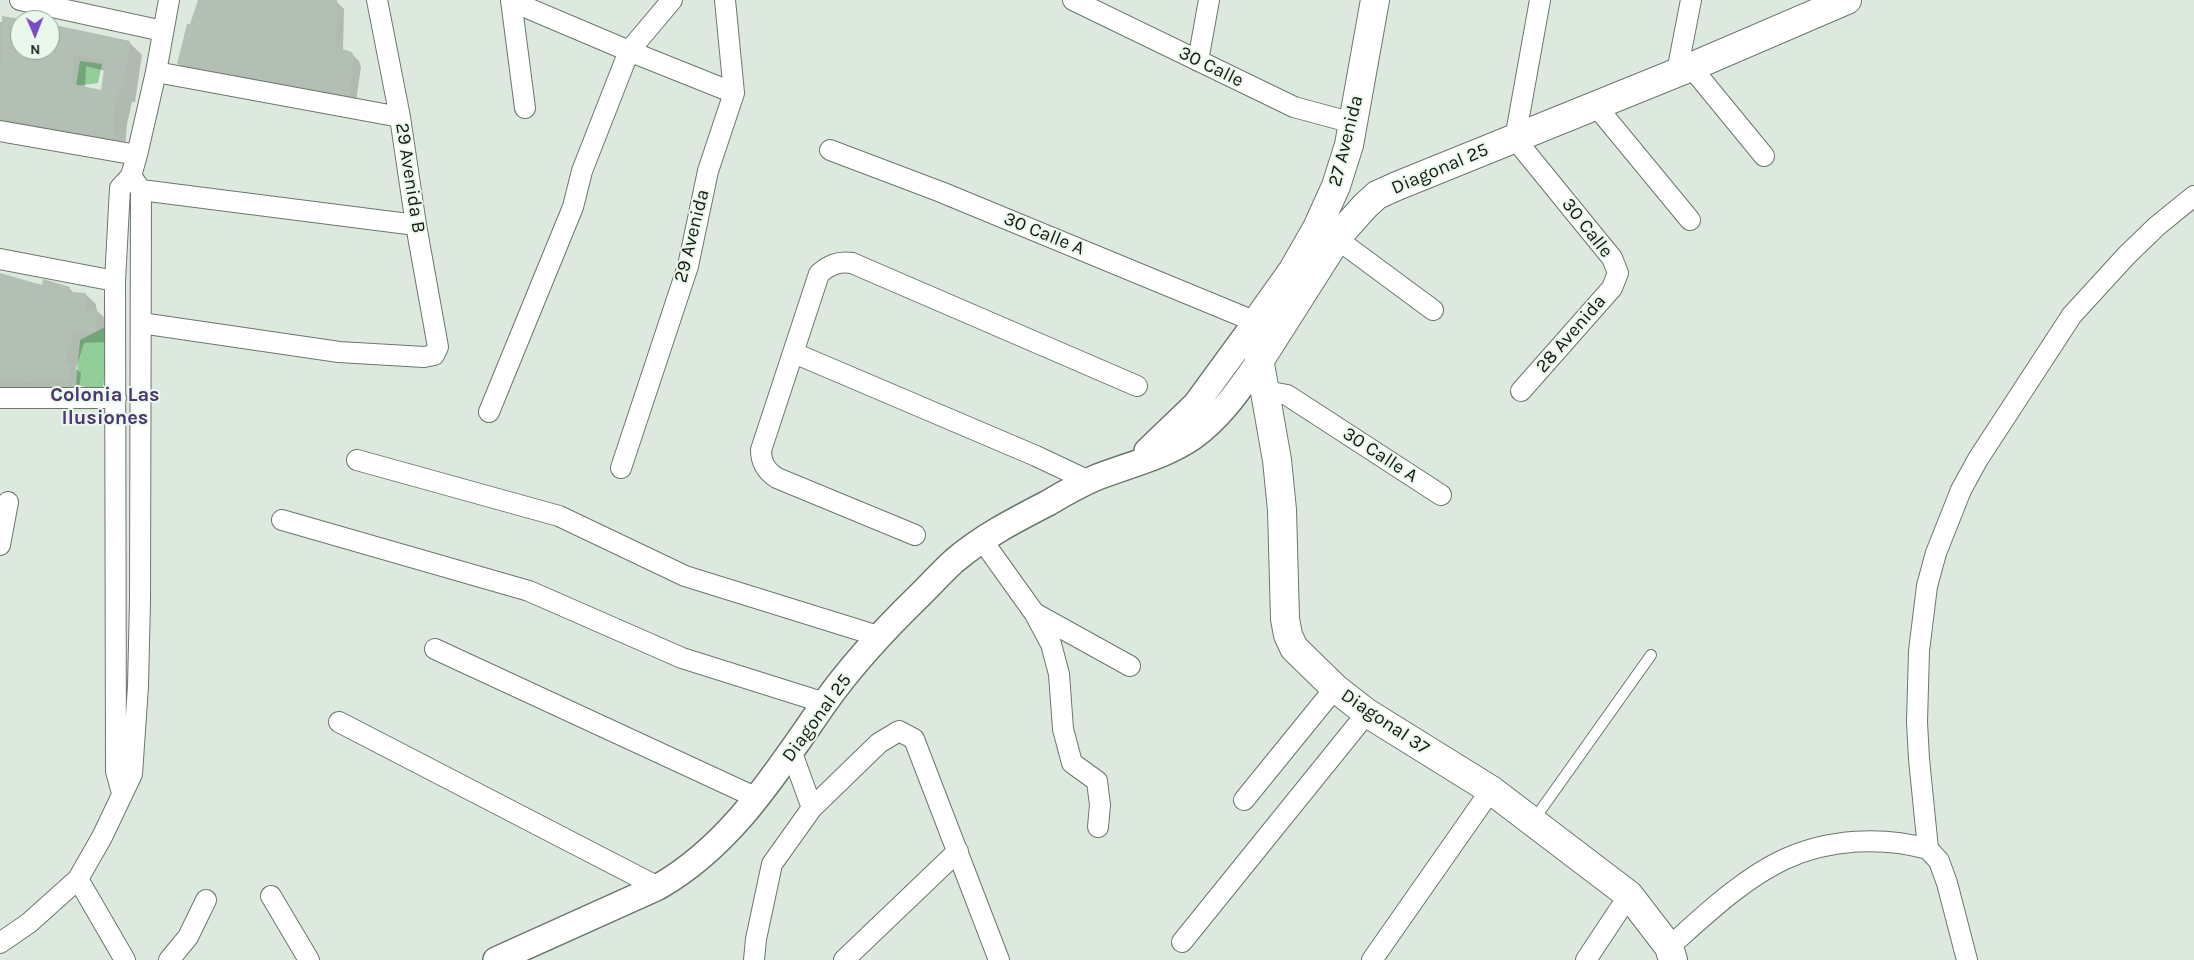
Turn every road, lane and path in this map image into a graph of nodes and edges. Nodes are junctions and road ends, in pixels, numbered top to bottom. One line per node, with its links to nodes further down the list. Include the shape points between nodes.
1 (20, 0): 13 (street)
2 (169, 0): 13 (street)
3 (377, 0): 21 (street, 29 Avenida B)
4 (511, 0): 14 (street); 20 (street)
5 (672, 0): 14 (street)
6 (725, 0): 18 (street, 29 Avenida)
7 (1073, 0): 15 (street, 30 Calle)
8 (1209, 0): 15 (street)
9 (1375, 0): 22 (main road, 27 Avenida)
10 (1540, 0): 24 (street)
11 (1691, 0): 16 (street)
12 (1845, 0): 16 (main road, Diagonal 25)
13 (163, 31): 17 (street)
14 (629, 52): 18 (street); 48 (street, via 582,171 573,207)
15 (1198, 61): 22 (street, 30 Calle, via 1294,107)
16 (1684, 70): 19 (main road, Diagonal 25); 27 (street)
17 (156, 72): 21 (street); 26 (street)
18 (734, 93): 51 (street, 29 Avenida, via 708,171 688,266)
19 (1596, 106): 24 (main road, Diagonal 25); 32 (street)
20 (525, 108)
21 (400, 117): 33 (street, 29 Avenida B)
22 (1353, 123): 29 (main road, 27 Avenida, via 1344,166)
23 (0, 132): 26 (street)
24 (1515, 139): 31 (main road, Diagonal 25, via 1397,186 1377,195); 36 (street, 30 Calle, via 1612,258)
25 (830, 150): 39 (street, 30 Calle A, via 942,192)
26 (137, 155): 28 (street)
27 (1764, 156)
28 (136, 183): 33 (street); 37 (street, via 120,188); 40 (street)
29 (1336, 186): 31 (main road); 39 (main road, 27 Avenida, via 1293,270)
30 (2194, 196): 76 (street, via 2127,254 2072,315 1978,459 1947,522 1927,586 1919,651 1919,759)
31 (1365, 206): 34 (main road, Diagonal 25)
32 (1690, 220)
33 (416, 225): 40 (street, 29 Avenida B, via 438,347 434,355 339,352)
34 (1337, 238): 38 (street); 42 (main road, Diagonal 25)
35 (0, 260): 37 (street)
36 (1618, 273): 45 (street, 28 Avenida, via 1612,288)
37 (115, 281): 47 (street)
38 (1433, 310)
39 (1256, 322): 42 (main road, Diagonal 37); 50 (street, Diagonal 25, via 1196,404 1176,426)
40 (141, 323): 70 (street, via 138,686 132,774)
41 (794, 353): 43 (street, via 819,274 831,265 845,262); 52 (street); 56 (street, via 761,450 762,463 777,478)
42 (1260, 360): 44 (main road, Diagonal 37); 50 (street, Diagonal 25, via 1209,425 1172,449)
43 (1137, 386)
44 (1266, 391): 53 (street, 30 Calle A, via 1287,396); 64 (main road, Diagonal 37, via 1282,510 1286,627 1294,648)
45 (1521, 391)
46 (0, 398): 47 (street)
47 (116, 398): 70 (street, via 116,771)
48 (489, 412)
49 (357, 460): 60 (street, via 559,516 685,576)
50 (1131, 464): 52 (street, Diagonal 25)
51 (621, 468)
52 (1089, 481): 57 (street, Diagonal 25)
53 (1441, 495)
54 (8, 502): 58 (street)
55 (282, 520): 65 (street, via 529,591 682,658)
56 (915, 535)
57 (982, 540): 59 (street); 60 (street, Diagonal 25, via 953,562)
58 (0, 545)
59 (1036, 614): 63 (street); 75 (street, via 1051,644 1059,674 1063,729 1072,763 1097,781)
60 (878, 636): 65 (street, Diagonal 25)
61 (435, 649): 71 (street)
62 (1651, 655): 74 (lane)
63 (1130, 666)
64 (1335, 688): 66 (main road, Diagonal 37); 72 (street)
65 (825, 703): 68 (street, Diagonal 25)
66 (1367, 714): 69 (main road, Diagonal 37); 83 (street)
67 (339, 722): 79 (street)
68 (792, 753): 71 (street, Diagonal 25); 73 (street)
69 (1491, 790): 74 (main road, Diagonal 37); 93 (street)
70 (122, 794): 78 (street)
71 (757, 798): 79 (street, Diagonal 25, via 710,850)
72 (1244, 800)
73 (812, 808): 77 (street, via 879,743 899,731 914,739); 90 (street, via 772,864)
74 (1533, 821): 80 (main road, Diagonal 37)
75 (1098, 827)
76 (1928, 849): 85 (street, via 1904,842 1866,841 1822,847 1785,859 1749,881 1702,918); 95 (street, via 1939,862 1947,883)
77 (958, 851): 91 (street); 92 (street)
78 (78, 879): 84 (street); 86 (street)
79 (658, 887): 89 (street, Diagonal 25)
80 (1629, 895): 85 (main road, Diagonal 37); 94 (street)
81 (271, 896): 88 (street)
82 (206, 900): 87 (street, via 188,937)
83 (1182, 942)
84 (0, 944)
85 (1671, 954)
86 (125, 960)
87 (169, 960)
88 (309, 960)
89 (496, 960)
90 (754, 960)
91 (844, 960)
92 (999, 960)
93 (1372, 960)
94 (1586, 960)
95 (1967, 960)

